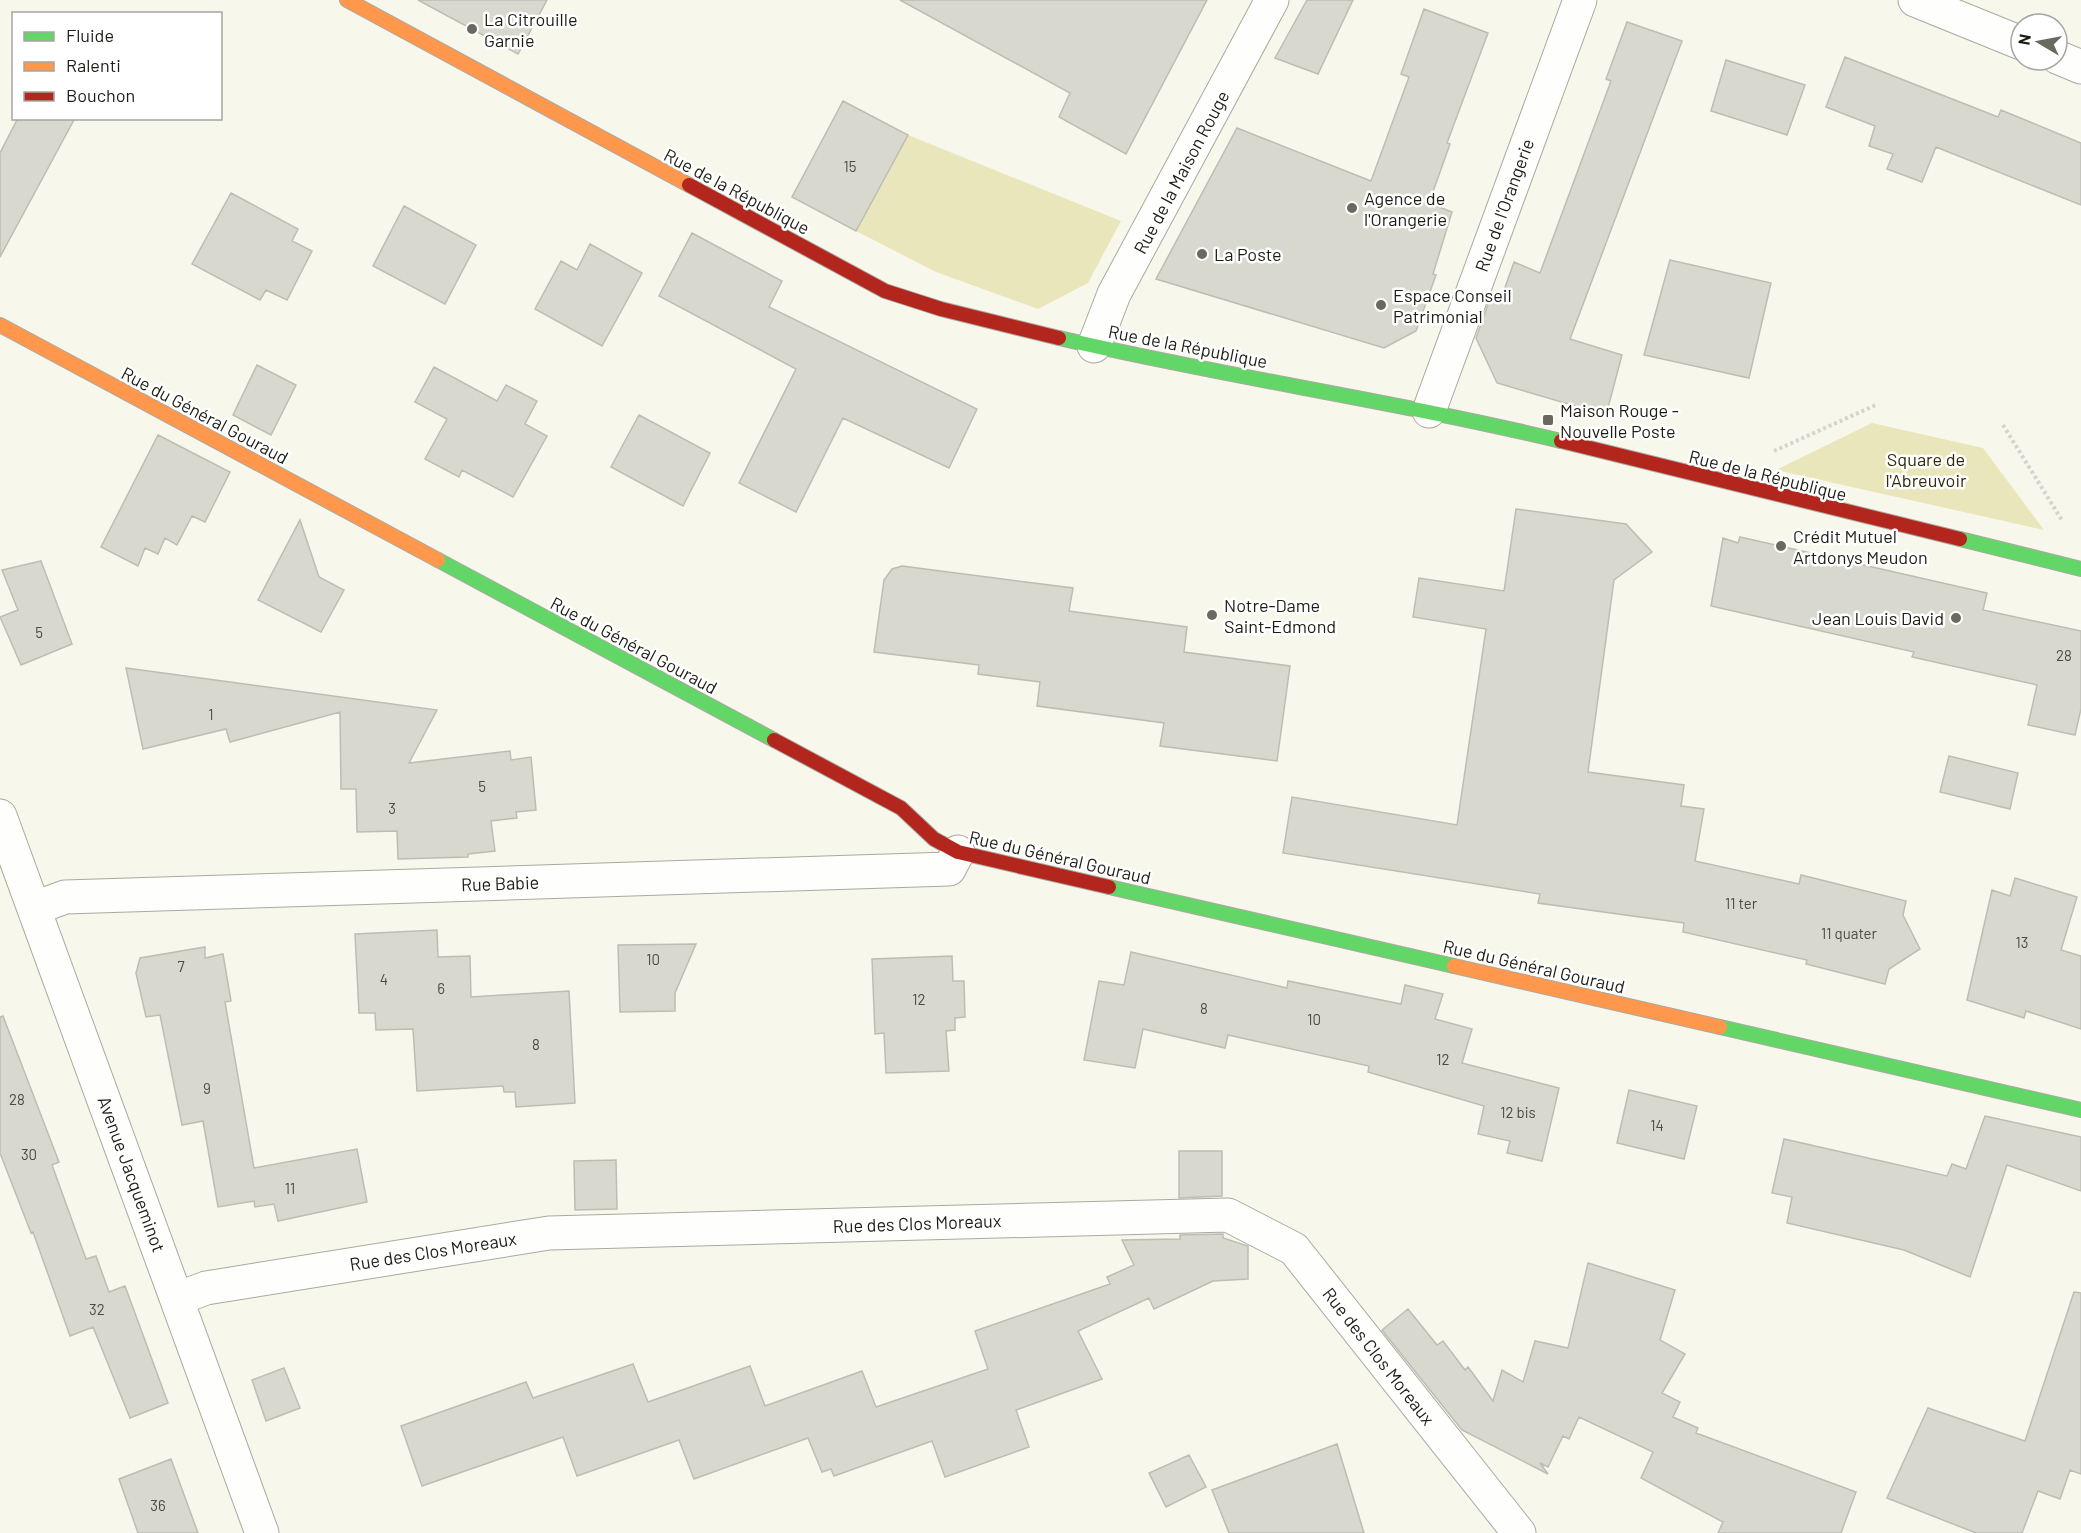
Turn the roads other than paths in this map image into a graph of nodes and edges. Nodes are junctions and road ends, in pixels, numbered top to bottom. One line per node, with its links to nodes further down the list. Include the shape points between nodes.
1 (346, 0): 7 (street, Rue de la République, via 885,291 915,302)
2 (1272, 0): 7 (street, Rue de la Maison Rouge, via 1114,294)
3 (1580, 0): 8 (street, Rue de l'Orangerie)
4 (1916, 0): 5 (street)
5 (2009, 38)
6 (0, 325): 11 (street, Rue du Général Gouraud, via 901,808 934,839)
7 (1094, 346): 8 (street, Rue de la République)
8 (1429, 411): 9 (street, Rue de la République)
9 (2081, 569)
10 (0, 816): 12 (street, Avenue Jacqueminot)
11 (958, 852): 12 (street, Rue Babie, via 948,869 64,897); 13 (street, Rue du Général Gouraud)
12 (34, 908): 14 (street, Avenue Jacqueminot)
13 (2081, 1110)
14 (177, 1299): 15 (street, Avenue Jacqueminot); 16 (street, Rue des Clos Moreaux, via 206,1288 549,1233 1228,1215 1294,1249)
15 (262, 1533)
16 (1519, 1533)

